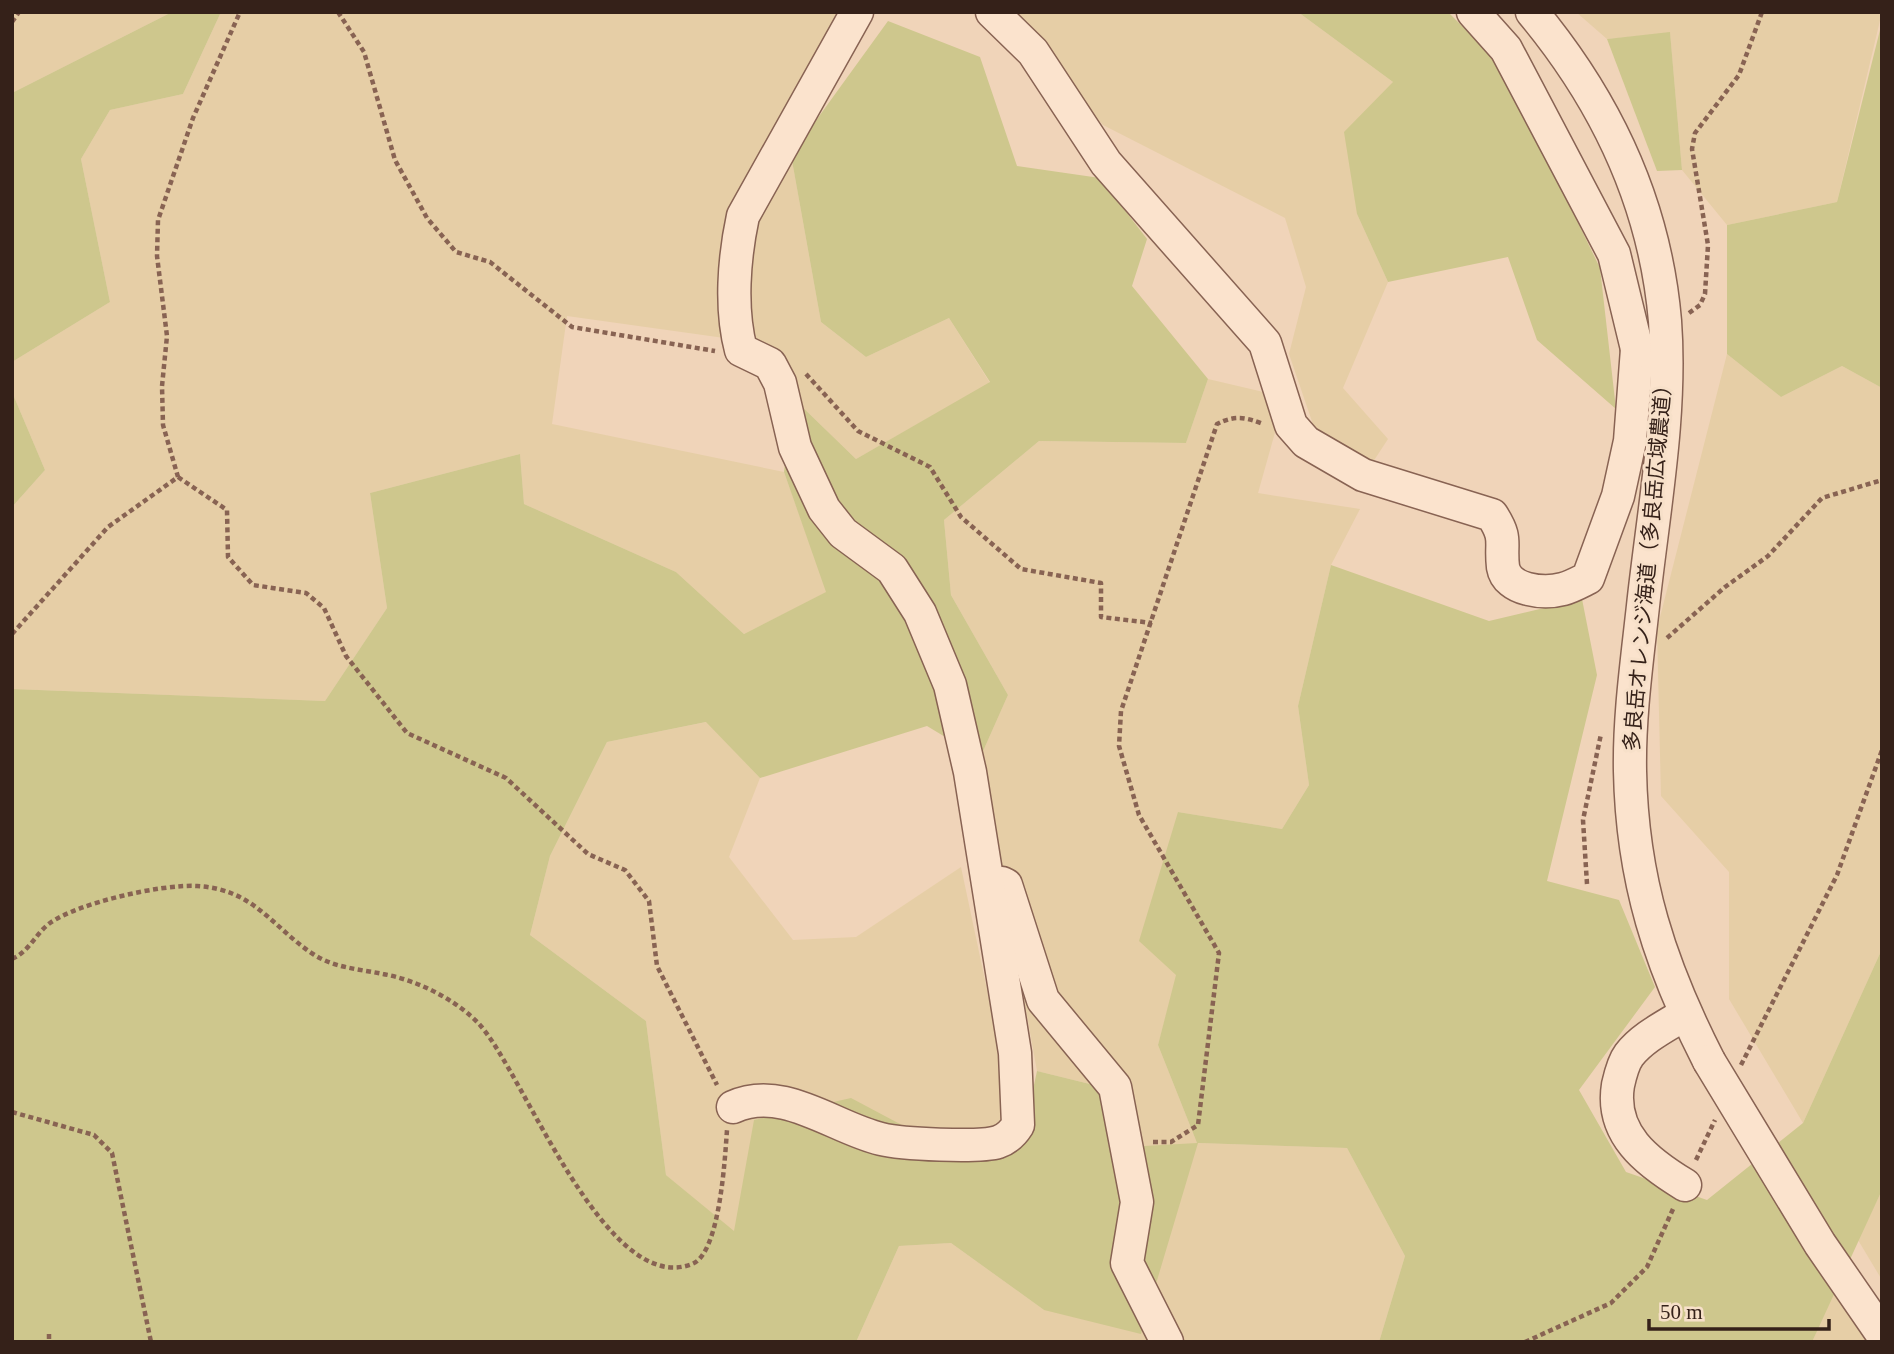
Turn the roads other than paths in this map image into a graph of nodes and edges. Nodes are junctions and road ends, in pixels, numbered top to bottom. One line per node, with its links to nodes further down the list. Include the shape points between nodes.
1 (858, 12): 6 (street, via 743,216 737,241 736,328 741,350 770,364 780,383 795,447 824,509 843,533 892,569 920,613 950,685)
2 (992, 12): 5 (street, via 1034,52 1106,163 1265,343 1292,425 1306,442 1363,475 1492,515 1503,533 1503,569 1510,581 1528,590 1562,590 1588,578 1618,496)
3 (1473, 12): 5 (street, via 1506,50 1614,254)
4 (1532, 12): 5 (street, 多良岳オレンジ海道（多良岳広域農道）, via 1566,53 1600,106 1637,186 1658,264 1665,321)
5 (1651, 352): 7 (street, 多良岳オレンジ海道（多良岳広域農道）, via 1662,431 1635,673 1630,771 1644,901)
6 (988, 874): 8 (street, via 1015,1053 1019,1110 1018,1125 1011,1135 997,1142 922,1144 880,1139 797,1106 765,1100); 11 (street, via 1006,885 1043,1000 1115,1087 1137,1202 1127,1263)
7 (1685, 1014): 9 (street, via 1627,1057 1617,1094 1621,1126 1631,1143 1652,1165); 10 (street, 多良岳オレンジ海道（多良岳広域農道）, bridge, via 1722,1069 1820,1244)
8 (733, 1107)
9 (1685, 1185)
10 (1882, 1334)
11 (1167, 1342)

